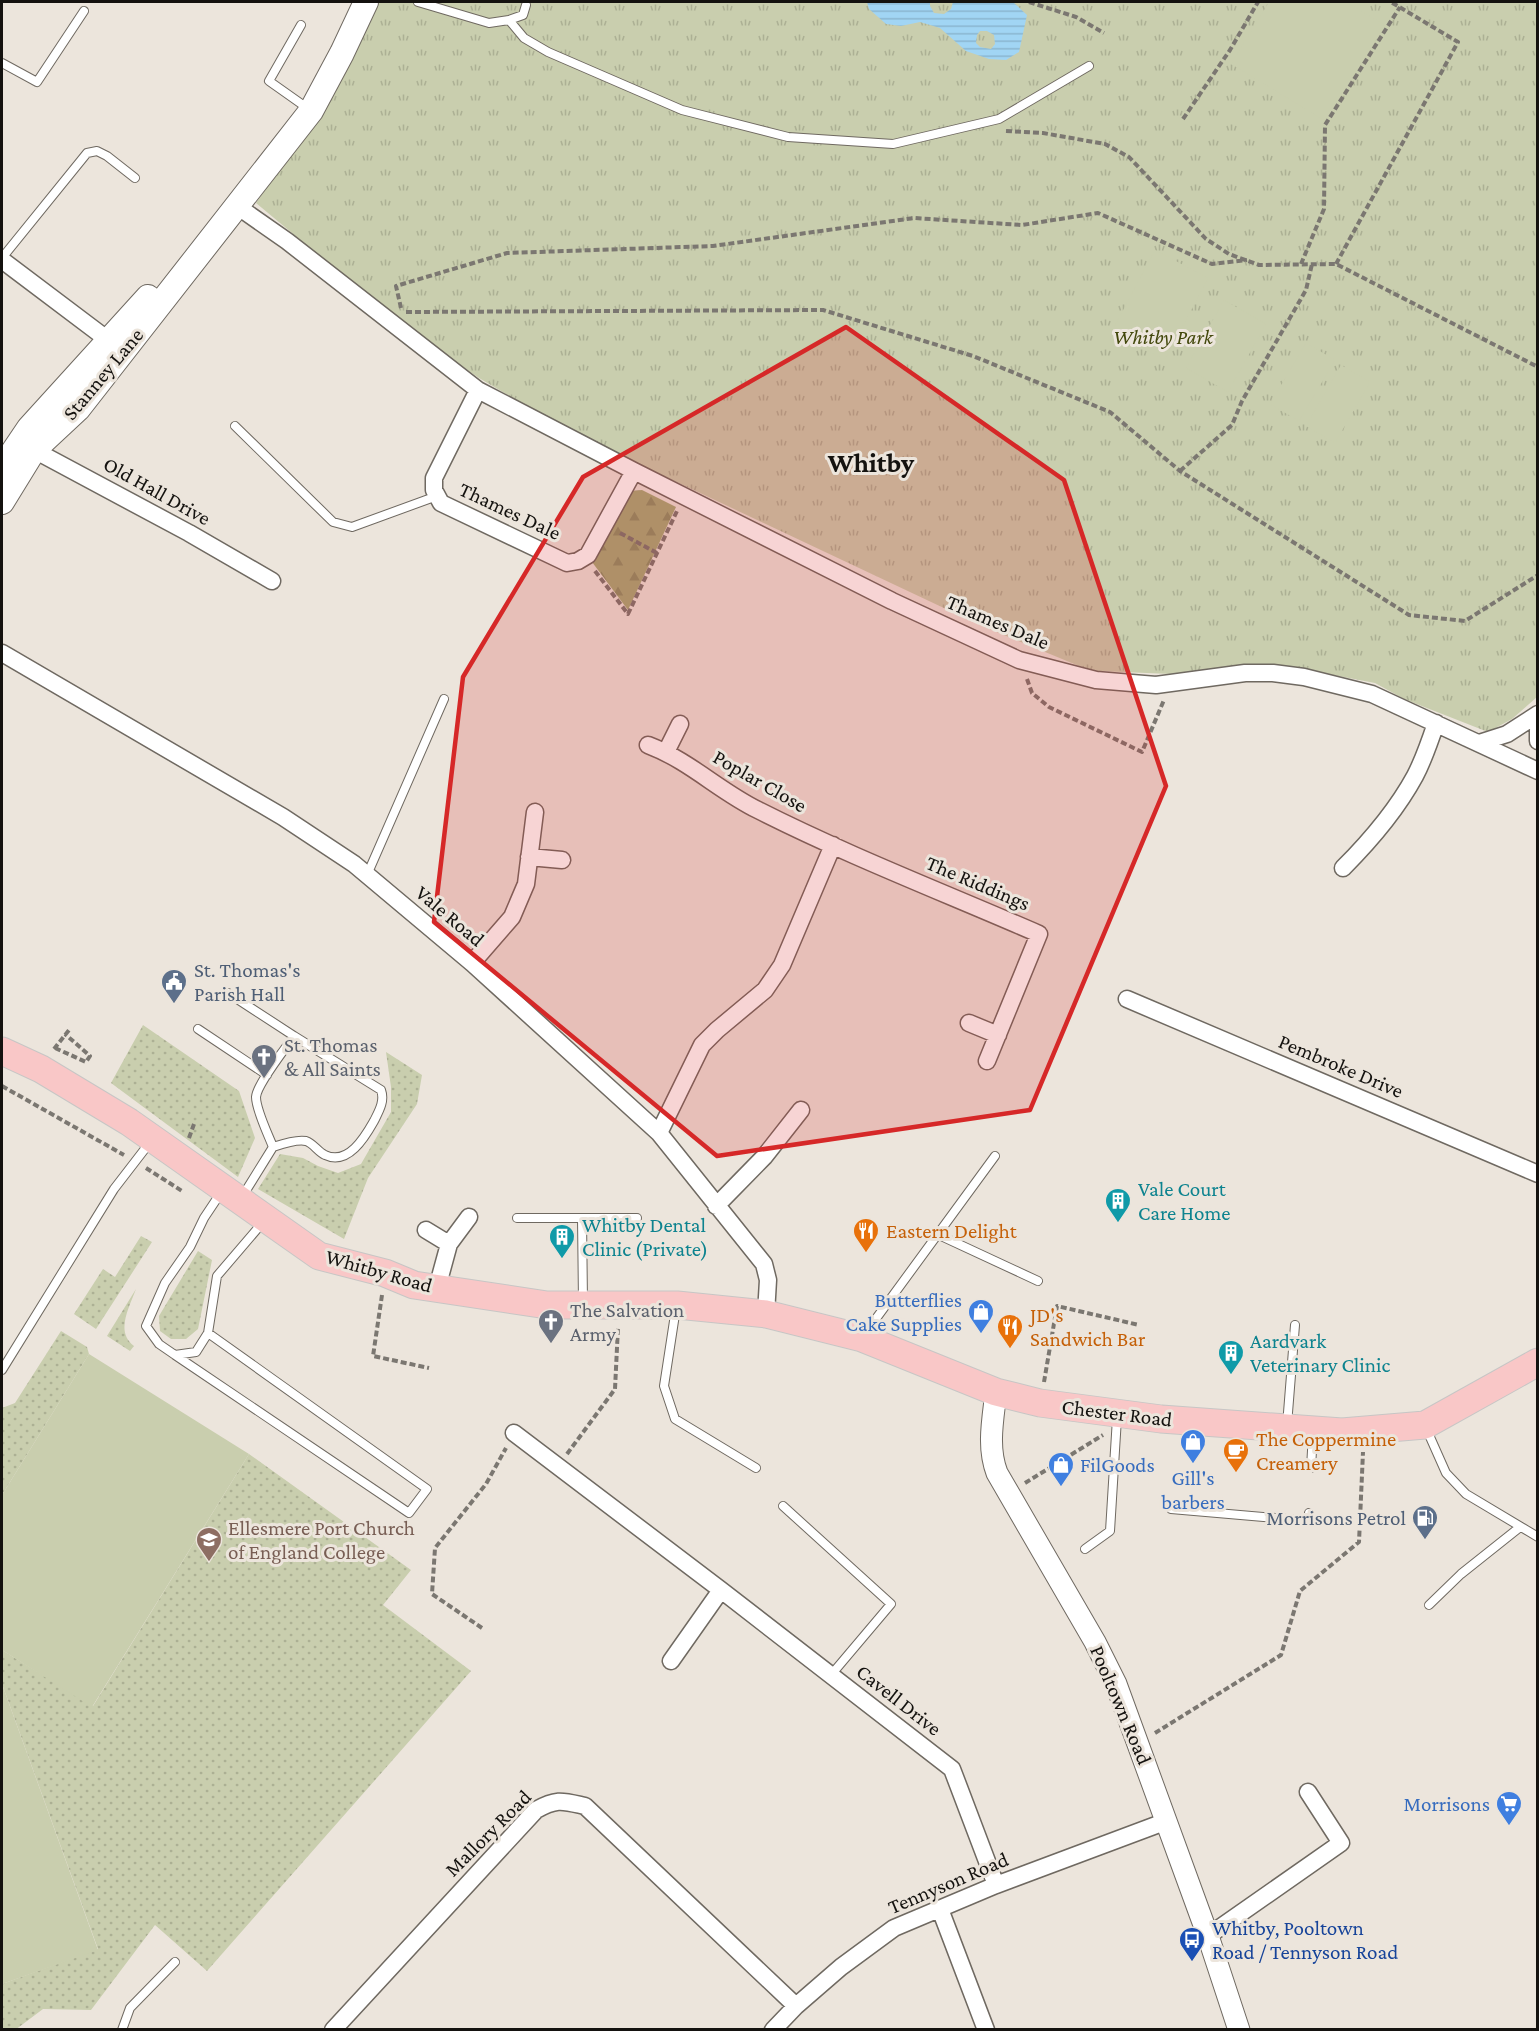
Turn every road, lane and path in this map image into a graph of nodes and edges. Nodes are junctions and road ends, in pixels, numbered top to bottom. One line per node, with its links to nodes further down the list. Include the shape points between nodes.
1 (366, 2): 14 (main road, Stanney Lane)
2 (418, 2): 9 (lane, via 489,23)
3 (1029, 2): 11 (path, via 1076,17)
4 (1258, 2): 15 (path)
5 (1391, 2): 7 (path)
6 (526, 5): 9 (lane, via 523,15)
7 (1400, 7): 21 (path, via 1325,125 1324,209); 23 (path, via 1458,42)
8 (84, 11): 12 (lane, via 37,82)
9 (509, 20): 16 (lane, via 524,38 548,52 682,110 788,137 893,144)
10 (302, 25): 14 (lane, via 269,81)
11 (1104, 33)
12 (2, 63)
13 (1089, 66): 16 (lane)
14 (311, 111): 18 (main road, Stanney Lane)
15 (1183, 118)
16 (999, 119): 20 (path, via 1004,130 1105,144 1129,157 1206,239)
17 (135, 178): 19 (lane, via 107,156 97,151 87,153)
18 (237, 206): 24 (main road, Stanney Lane); 26 (street, Thames Dale)
19 (2, 259): 24 (street)
20 (1247, 261): 21 (path, via 1259,265); 31 (path, via 1212,264 1098,213 1022,225 914,218 712,246 507,253 396,286 402,312 823,310 973,356 1110,412)
21 (1301, 264): 22 (path)
22 (1312, 264): 23 (path); 31 (path, via 1306,290 1232,425)
23 (1336, 264): 25 (path)
24 (115, 346): 28 (main road, Stanney Lane, via 78,409)
25 (1538, 367)
26 (478, 390): 30 (street, Thames Dale); 32 (street, Thames Dale, via 434,478)
27 (235, 426): 32 (lane, via 333,522 352,527)
28 (28, 444): 29 (main road, Stanney Lane); 34 (main road, Stanney Lane); 39 (street, Old Hall Drive)
29 (2, 468)
30 (634, 471): 33 (street, Thames Dale); 35 (street)
31 (1180, 471): 38 (path, via 1409,615 1466,621)
32 (437, 496): 37 (street, Thames Dale, via 441,503 567,563)
33 (684, 496): 36 (path); 41 (street, Thames Dale)
34 (2, 502)
35 (605, 525): 36 (path); 37 (street)
36 (657, 553): 37 (path, via 628,614)
37 (585, 557)
38 (1538, 575)
39 (272, 581)
40 (2, 653): 58 (street, Vale Road, via 283,817)
41 (1019, 660): 42 (street, Thames Dale, via 1096,680); 42 (path, via 1032,693 1049,707 1142,752)
42 (1171, 683): 45 (street, Thames Dale, via 1245,673 1304,677 1372,694)
43 (444, 699): 58 (lane)
44 (1538, 714): 49 (street, via 1507,734)
45 (1436, 723): 49 (street, Thames Dale); 57 (street, via 1416,774 1393,812)
46 (680, 724): 51 (street)
47 (1538, 730): 48 (street)
48 (1538, 741)
49 (1479, 743): 52 (street, Thames Dale)
50 (648, 745): 51 (street, Poplar Close)
51 (666, 752): 54 (street, Poplar Close, via 755,809)
52 (1538, 771)
53 (535, 812): 55 (street)
54 (833, 845): 66 (street, The Riddings, via 1039,934); 76 (street, via 782,965 765,990 702,1045)
55 (529, 857): 56 (street); 59 (street, via 526,884 512,917)
56 (562, 860)
57 (1343, 868)
58 (367, 875): 59 (street, Vale Road)
59 (472, 963): 76 (street, Vale Road)
60 (228, 993): 67 (lane)
61 (1127, 999): 82 (street, Pembroke Drive)
62 (969, 1023): 66 (street)
63 (198, 1029): 72 (lane)
64 (69, 1030): 65 (path)
65 (65, 1034): 68 (path); 68 (path, via 90,1056 86,1062)
66 (998, 1035): 71 (street, The Riddings)
67 (294, 1036): 72 (lane); 79 (lane, via 381,1090 383,1096 372,1125 351,1152 327,1156 306,1142)
68 (55, 1048): 70 (path)
69 (5, 1051): 77 (main road, Whitby Road)
70 (50, 1054)
71 (987, 1061)
72 (267, 1075): 79 (lane, via 256,1096)
73 (2, 1086): 81 (path)
74 (801, 1110): 84 (street, via 764,1157)
75 (194, 1124): 78 (path)
76 (659, 1133): 84 (street, Vale Road)
77 (153, 1139): 81 (lane); 83 (main road, Whitby Road)
78 (188, 1141)
79 (273, 1147): 83 (lane)
80 (995, 1156): 91 (lane)
81 (136, 1162): 83 (path); 107 (lane, via 114,1189)
82 (1538, 1174)
83 (225, 1199): 86 (main road, Whitby Road); 104 (lane, via 165,1283 146,1326 159,1344)
84 (716, 1206): 99 (street, Vale Road, via 764,1264 768,1280)
85 (470, 1217): 92 (street)
86 (266, 1218): 93 (main road, Whitby Road, via 319,1256); 102 (lane, via 217,1276)
87 (517, 1218): 88 (lane)
88 (582, 1218): 89 (lane); 97 (lane)
89 (637, 1218)
90 (426, 1230): 92 (street)
91 (939, 1235): 94 (lane); 103 (lane)
92 (448, 1244): 95 (street)
93 (385, 1273): 95 (main road, Whitby Road, via 414,1285); 106 (path, via 373,1356)
94 (1038, 1281)
95 (437, 1288): 97 (main road, Whitby Road, via 546,1305)
96 (677, 1305): 98 (main road, Whitby Road); 99 (main road, Whitby Road); 116 (lane, via 664,1386 675,1419)
97 (583, 1306): 98 (main road, Whitby Road)
98 (619, 1306): 115 (path, via 615,1389)
99 (766, 1314): 103 (main road, Chester Road)
100 (1139, 1324): 109 (path, via 1058,1306)
101 (1295, 1325): 112 (lane)
102 (208, 1333): 104 (lane, via 196,1352); 104 (lane, via 427,1489 409,1514)
103 (862, 1338): 108 (main road, Chester Road)
104 (175, 1355)
105 (1538, 1362): 111 (main road, Chester Road)
106 (429, 1368)
107 (2, 1370)
108 (996, 1392): 109 (main road, Chester Road); 130 (street, Pooltown Road, via 991,1448 997,1473 1095,1642)
109 (1040, 1403): 110 (main road, Chester Road)
110 (1117, 1420): 112 (main road, Chester Road, via 1161,1419); 118 (path); 124 (lane, via 1110,1531)
111 (1425, 1425): 113 (main road, Chester Road); 122 (lane, via 1446,1473 1466,1494)
112 (1300, 1429): 113 (main road, Chester Road); 117 (lane)
113 (1363, 1430): 130 (path, via 1359,1542 1300,1591 1281,1655)
114 (514, 1433): 115 (street, Cavell Drive); 127 (path, via 486,1484 435,1548 432,1594)
115 (558, 1466): 125 (street, Cavell Drive)
116 (756, 1468)
117 (1311, 1468)
118 (1024, 1483)
119 (783, 1506): 129 (lane, via 891,1604)
120 (1172, 1509): 121 (lane, via 1309,1521)
121 (1309, 1513)
122 (1520, 1527): 123 (lane); 126 (lane)
123 (1538, 1537)
124 (1085, 1549)
125 (721, 1590): 128 (street); 129 (street, Cavell Drive)
126 (1429, 1605)
127 (482, 1628)
128 (671, 1661)
129 (831, 1675): 133 (street, Cavell Drive, via 952,1769)
130 (1139, 1742): 132 (street, Pooltown Road)
131 (1308, 1792): 135 (street, via 1341,1843)
132 (1167, 1821): 133 (street, Tennyson Road); 135 (street, Pooltown Road)
133 (996, 1885): 134 (street, Tennyson Road)
134 (940, 1909): 137 (street, Tennyson Road, via 894,1928); 141 (street)
135 (1208, 1936): 142 (street, Pooltown Road)
136 (175, 1962): 138 (lane, via 130,2008)
137 (796, 2006): 139 (street, Mallory Road, via 585,1806 564,1801 549,1802 536,1810); 140 (street, Tennyson Road)
138 (122, 2030)
139 (333, 2030)
140 (773, 2030)
141 (986, 2030)
142 (1239, 2030)

